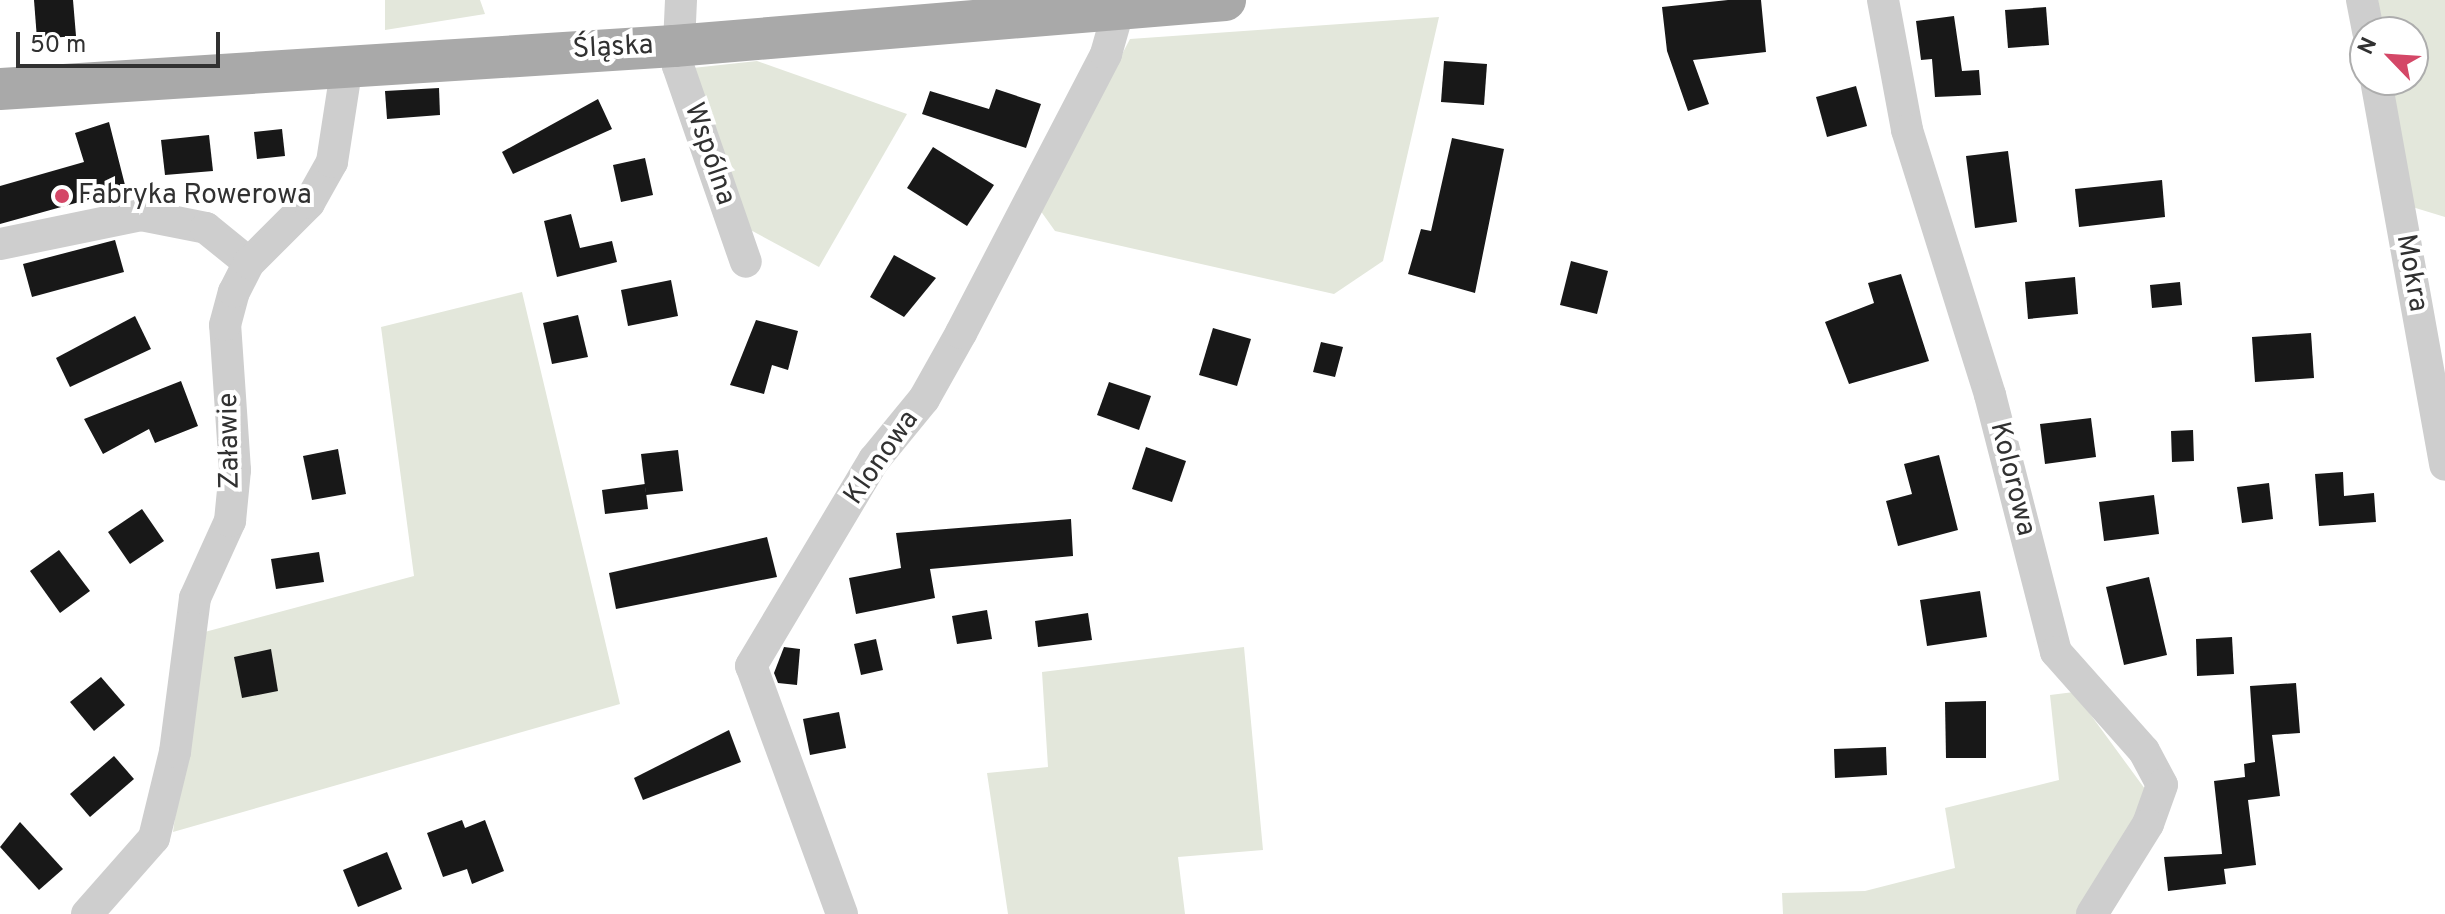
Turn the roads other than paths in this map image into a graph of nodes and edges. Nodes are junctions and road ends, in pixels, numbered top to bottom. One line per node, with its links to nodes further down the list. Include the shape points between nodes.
1 (681, 0): 5 (street)
2 (1225, 0): 4 (main road, Śląska)
3 (1883, 0): 15 (street, Kolorowa, via 1907,130 1990,395 2056,652 2144,751 2162,785 2148,824)
4 (1119, 8): 5 (main road, Śląska); 14 (street, Klonowa, via 1106,54 961,333 924,399 874,460 751,666)
5 (674, 46): 6 (main road, Śląska); 10 (street, Wspólna)
6 (347, 65): 7 (main road, Śląska); 11 (street, Załawie, via 332,162 309,203)
7 (0, 89)
8 (2379, 96): 12 (street, Mokra)
9 (0, 244): 11 (street, via 141,215 206,228)
10 (746, 262)
11 (249, 263): 13 (street, Załawie, via 225,325 235,470 230,521 195,598 175,752 154,838)
12 (2445, 465)
13 (87, 914)
14 (842, 914)
15 (2092, 914)

